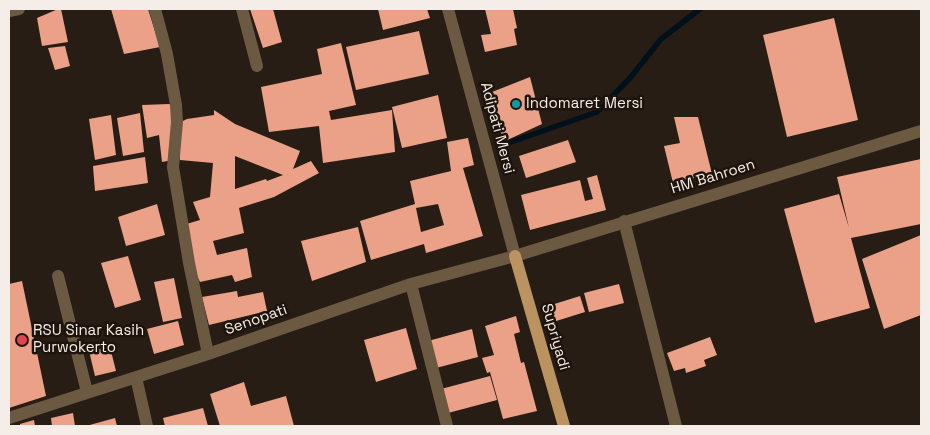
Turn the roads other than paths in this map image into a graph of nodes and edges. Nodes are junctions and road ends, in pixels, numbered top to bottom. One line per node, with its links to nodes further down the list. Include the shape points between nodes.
1 (19, 9): 5 (street)
2 (155, 9): 12 (street, via 176,105 173,167)
3 (242, 9): 6 (street)
4 (448, 9): 9 (street, Adipati Mersi)
5 (9, 11)
6 (257, 66)
7 (921, 131): 8 (street, HM Bahroen)
8 (624, 222): 9 (street, HM Bahroen); 19 (street)
9 (515, 256): 11 (street, Senopati); 18 (main road, Supriyadi)
10 (58, 276): 14 (street)
11 (411, 284): 12 (street, Senopati); 17 (street)
12 (208, 354): 13 (street, Senopati)
13 (136, 377): 14 (street, Senopati); 16 (street)
14 (87, 392): 15 (street, Senopati)
15 (9, 418)
16 (147, 426)
17 (447, 426)
18 (564, 426)
19 (676, 426)

